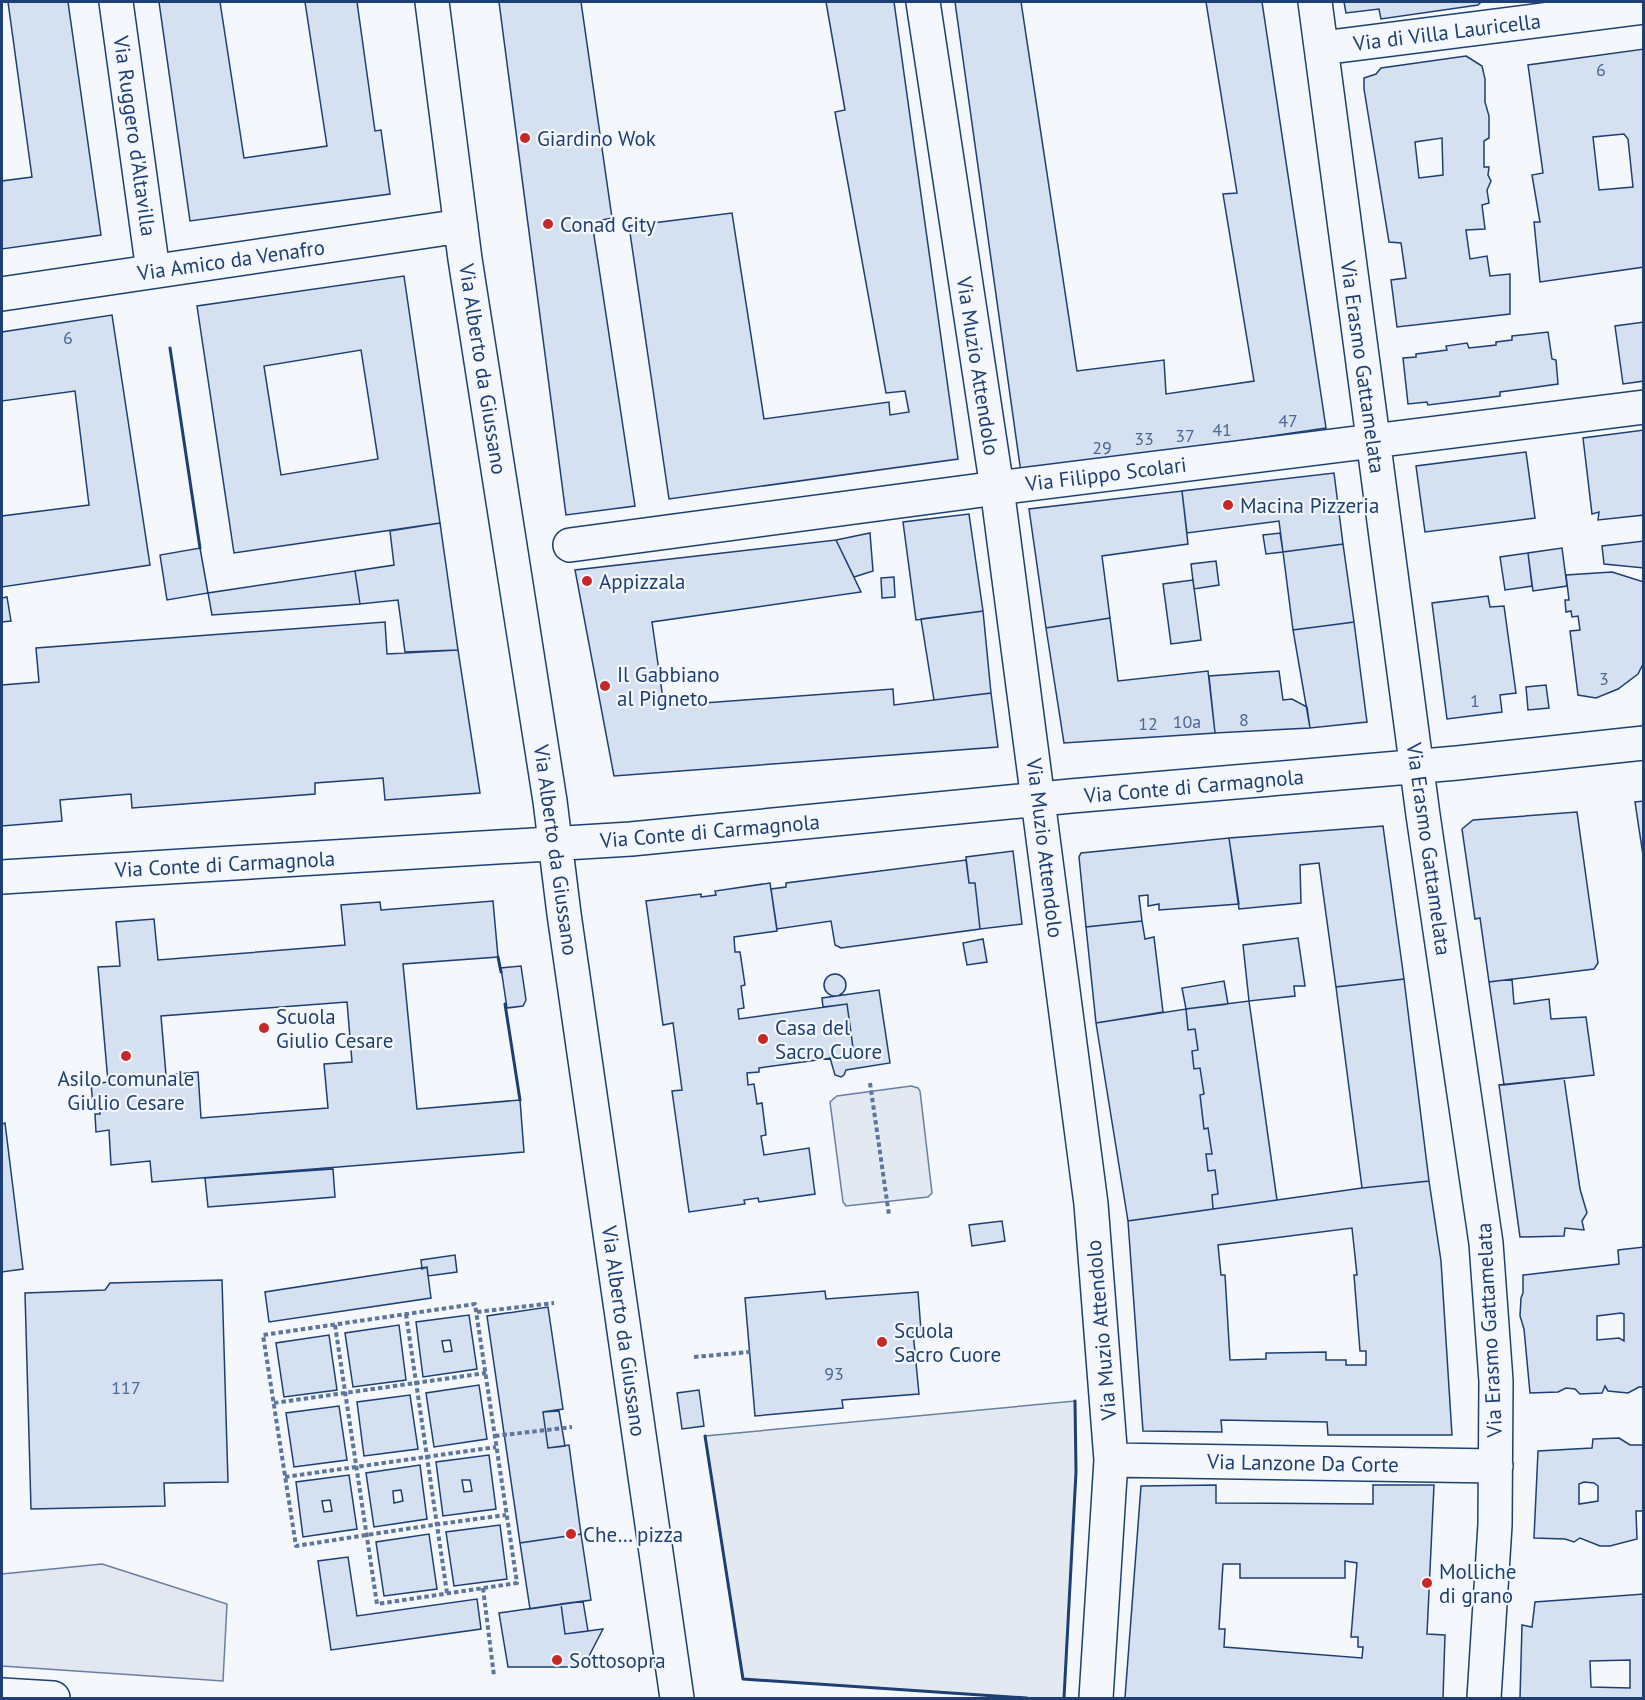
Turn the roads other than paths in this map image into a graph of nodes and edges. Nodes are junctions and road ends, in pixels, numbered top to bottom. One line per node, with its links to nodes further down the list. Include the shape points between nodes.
1 (116, 2): 8 (street, Via Ruggero d'Altavilla)
2 (432, 2): 7 (street, Via Alberto da Giussano)
3 (923, 2): 12 (street, Via Muzio Attendolo)
4 (1315, 2): 6 (street, Via Erasmo Gattamelata)
5 (1644, 7): 6 (street, Via di Villa Lauricella)
6 (1322, 48): 11 (street, Via Erasmo Gattamelata)
7 (461, 226): 8 (street, Via Amico da Venafro); 17 (street, Via Alberto da Giussano)
8 (153, 271): 9 (street, Via Amico da Venafro)
9 (2, 294)
10 (1644, 407): 11 (street, Via Filippo Scolari)
11 (1373, 440): 12 (street, Via Filippo Scolari); 15 (street, Via Erasmo Gattamelata)
12 (997, 488): 13 (street, Via Filippo Scolari); 16 (street, Via Muzio Attendolo)
13 (570, 545)
14 (1644, 743): 15 (street, Via Conte di Carmagnola)
15 (1417, 767): 16 (street, Via Conte di Carmagnola); 20 (street, Via Erasmo Gattamelata, via 1486,1243 1496,1380)
16 (1039, 800): 17 (street, Via Conte di Carmagnola); 19 (street, Via Muzio Attendolo, via 1091,1204)
17 (556, 844): 18 (street, Via Conte di Carmagnola); 23 (street, Via Alberto da Giussano)
18 (2, 877)
19 (1112, 1460): 20 (street, Via Lanzone Da Corte); 24 (street, Via Muzio Attendolo)
20 (1496, 1467): 25 (street, Via Erasmo Gattamelata)
21 (3, 1695): 22 (street)
22 (53, 1698)
23 (677, 1698)
24 (1096, 1698)
25 (1484, 1698)

